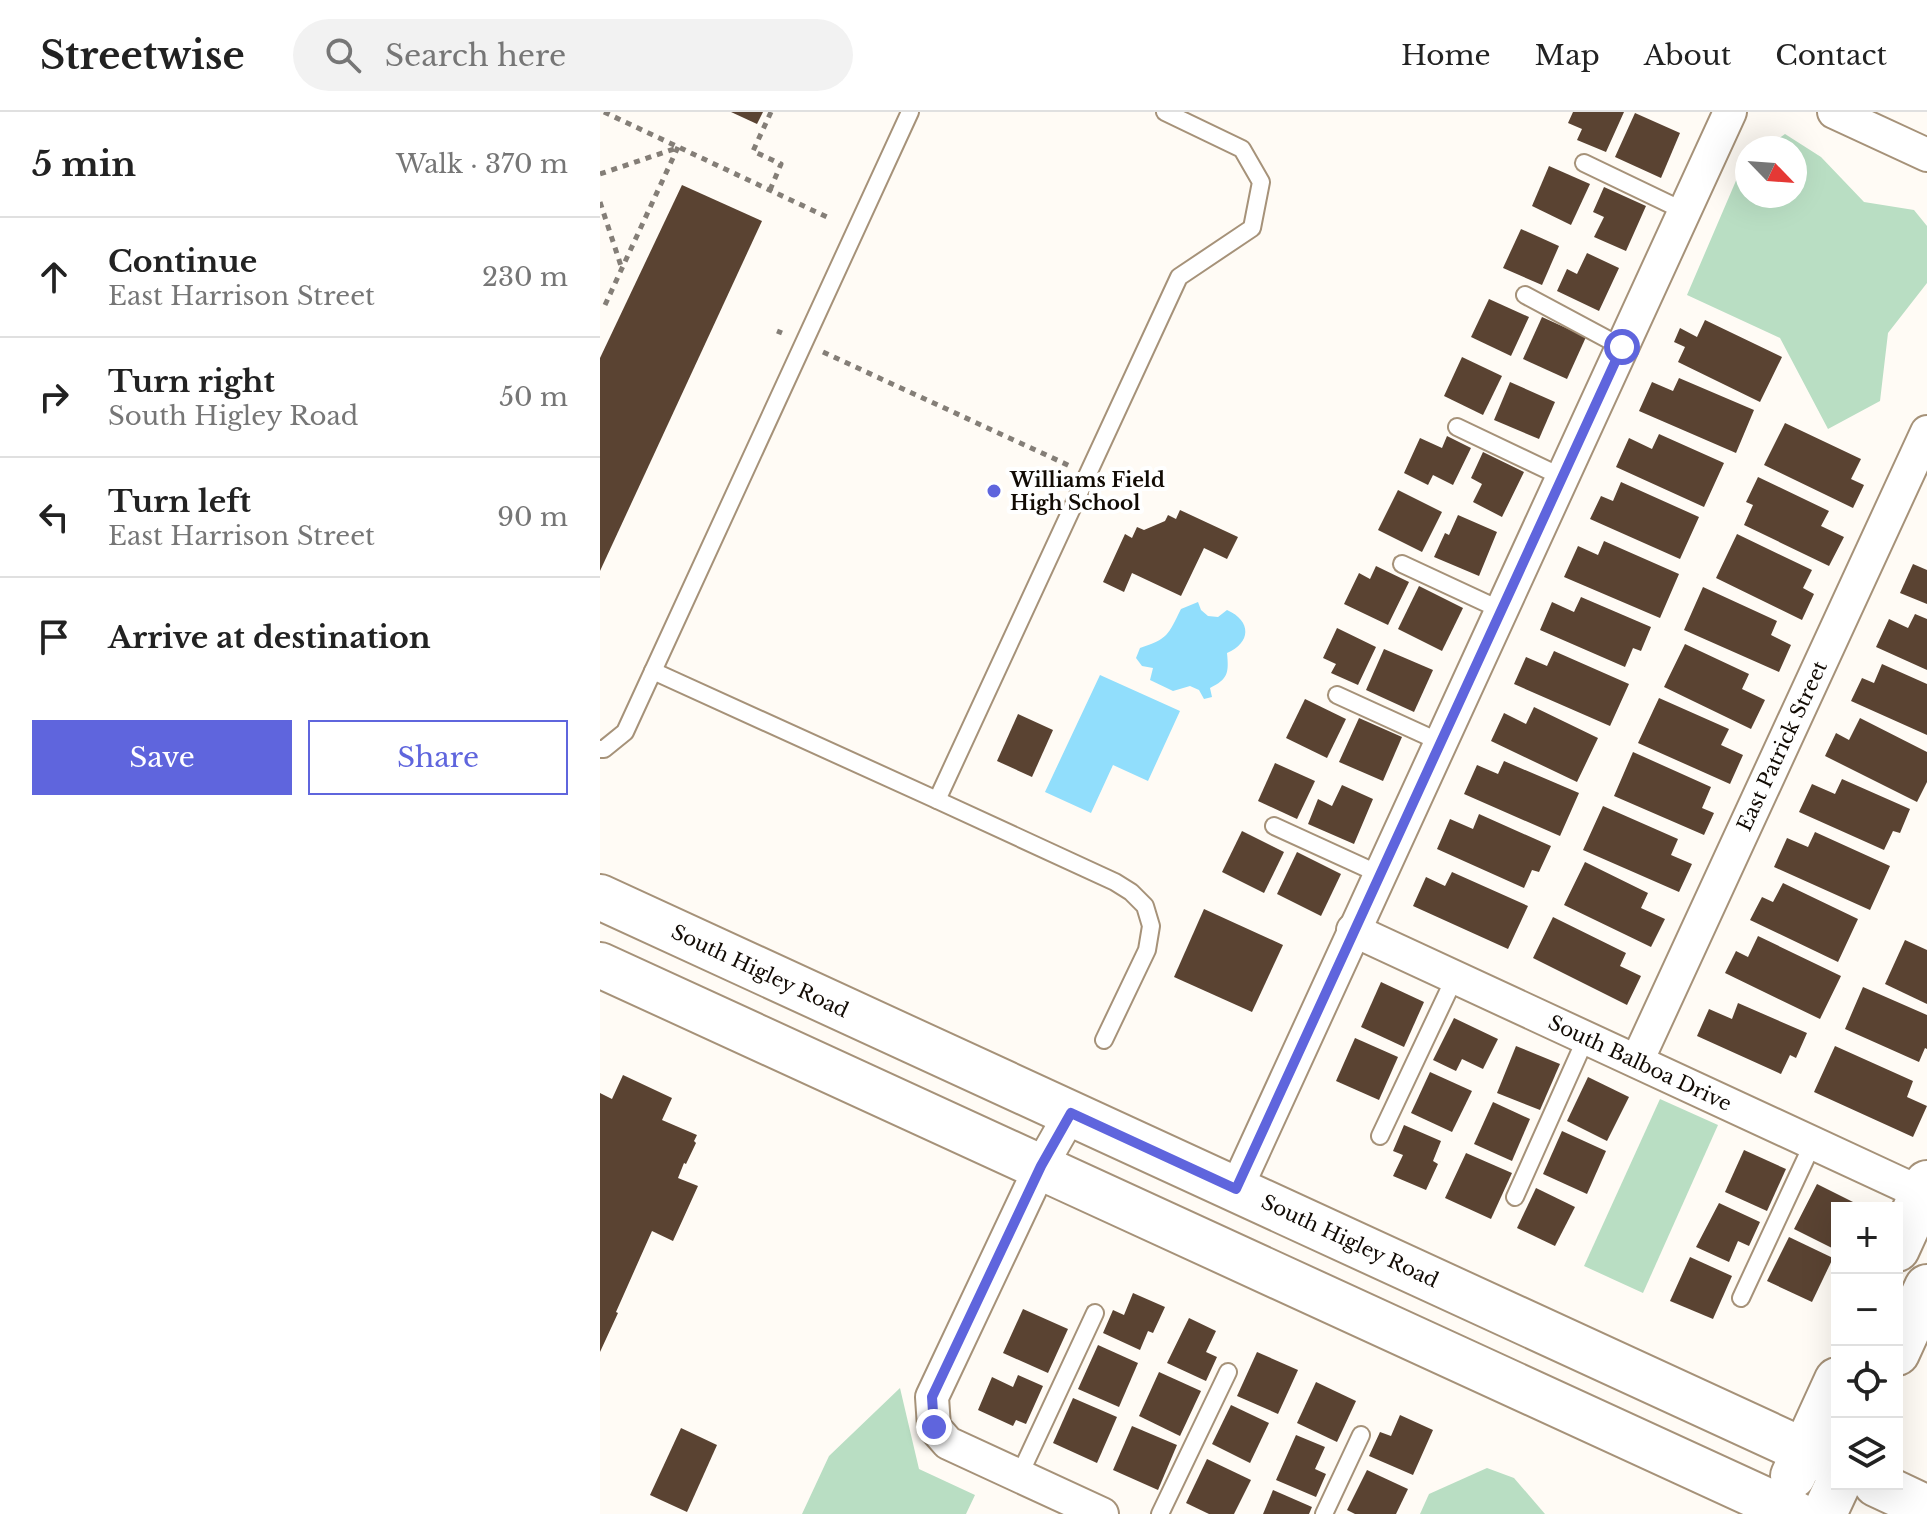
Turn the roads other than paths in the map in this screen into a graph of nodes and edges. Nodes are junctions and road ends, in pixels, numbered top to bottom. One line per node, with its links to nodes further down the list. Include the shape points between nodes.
1 (910, 112): 15 (lane)
2 (1165, 112): 19 (lane, via 1242,149 1261,182 1252,228 1179,277)
3 (1730, 112): 7 (street)
4 (1834, 112): 5 (street)
5 (1927, 155)
6 (1584, 163): 7 (lane)
7 (1684, 211): 9 (street)
8 (1525, 295): 9 (lane)
9 (1622, 347): 12 (street)
10 (1457, 427): 12 (lane)
11 (1927, 432): 28 (street, East Patrick Street)
12 (1562, 477): 14 (street)
13 (1402, 564): 14 (lane)
14 (1501, 610): 17 (street)
15 (653, 671): 18 (lane, via 625,732); 19 (lane)
16 (1337, 695): 17 (lane)
17 (1440, 742): 21 (street)
18 (600, 749)
19 (937, 800): 27 (lane, via 1115,882 1145,906 1151,926 1147,950)
20 (1274, 826): 21 (lane)
21 (1379, 874): 23 (street)
22 (600, 897): 29 (main road, South Higley Road)
23 (1353, 930): 25 (street, South Balboa Drive); 33 (street)
24 (600, 965): 32 (main road)
25 (1455, 977): 26 (street, South Balboa Drive); 30 (lane)
26 (1586, 1038): 28 (street, South Balboa Drive); 35 (lane)
27 (1104, 1040)
28 (1637, 1061): 31 (street, South Balboa Drive)
29 (1071, 1113): 32 (street); 33 (main road, South Higley Road)
30 (1380, 1136)
31 (1813, 1143): 34 (street, South Balboa Drive); 38 (lane)
32 (1041, 1166): 45 (street, via 932,1397 934,1427 948,1443); 49 (main road)
33 (1236, 1189): 44 (main road, South Higley Road)
34 (1925, 1191): 36 (main road)
35 (1515, 1197)
36 (1903, 1237)
37 (1927, 1287): 40 (main road)
38 (1741, 1298)
39 (1095, 1313): 45 (lane)
40 (1900, 1346)
41 (1228, 1372): 51 (lane)
42 (1831, 1410): 44 (main road)
43 (1361, 1435): 52 (lane)
44 (1821, 1459): 49 (main road)
45 (1019, 1476): 50 (street)
46 (1835, 1490): 53 (main road)
47 (1889, 1490): 48 (main road)
48 (1927, 1508)
49 (1783, 1511)
50 (1099, 1513)
51 (1160, 1514)
52 (1324, 1514)
53 (1824, 1514)

